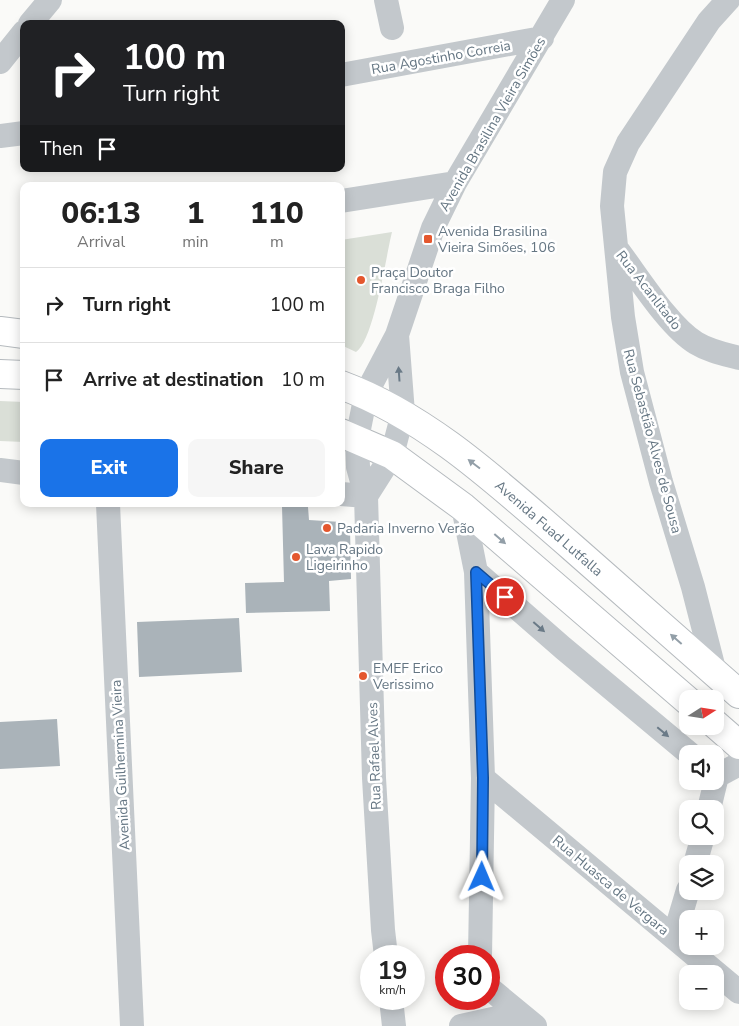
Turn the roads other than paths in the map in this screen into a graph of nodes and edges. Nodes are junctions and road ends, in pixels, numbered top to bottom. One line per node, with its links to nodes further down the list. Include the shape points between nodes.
1 (50, 0): 5 (street)
2 (386, 0): 6 (street)
3 (563, 0): 8 (street, Avenida Brasilina Vieira Simões)
4 (728, 0): 15 (street, Rua Sebastião Alves de Sousa, via 709,21 628,143 615,172 612,206)
5 (33, 20)
6 (392, 28)
7 (20, 37): 9 (street)
8 (542, 38): 10 (street, Rua Agostinho Correia); 13 (street, Avenida Brasilina Vieira Simões)
9 (0, 62)
10 (345, 74)
11 (20, 134): 12 (street)
12 (0, 136)
13 (455, 183): 14 (street); 18 (street, Avenida Brasilina Vieira Simões, via 433,228)
14 (345, 200)
15 (615, 245): 19 (street, Rua Acanlitado, via 681,332 708,350); 33 (street, Rua Sebastião Alves de Sousa, via 632,372)
16 (0, 332): 17 (main road)
17 (20, 334)
18 (397, 335): 22 (street, Avenida Brasilina Vieira Simões); 23 (street, Avenida Brasilina Vieira Simões, one-way to 18)
19 (739, 358)
20 (0, 374): 21 (main road)
21 (20, 375)
22 (354, 390): 23 (main road, Avenida Fuad Lutfalla); 24 (street, Avenida Brasilina Vieira Simões)
23 (402, 413): 25 (street, Avenida Brasilina Vieira Simões); 33 (main road, Avenida Fuad Lutfalla, one-way to 23, via 477,466)
24 (349, 436): 25 (main road); 29 (street, Avenida Brasilina Vieira Simões)
25 (392, 455): 29 (street, Avenida Brasilina Vieira Simões); 31 (main road)
26 (0, 470): 27 (street)
27 (20, 472)
28 (345, 494): 29 (street)
29 (366, 496): 44 (street, Rua Rafael Alves, via 374,778)
30 (108, 507): 50 (street, Avenida Guilhermina Vieira)
31 (463, 507): 32 (street); 34 (main road, one-way to 34)
32 (476, 572): 37 (street, one-way to 37); 41 (street)
33 (716, 673): 35 (main road, Avenida Fuad Lutfalla)
34 (679, 692)
35 (739, 694)
36 (724, 732): 38 (main road)
37 (679, 745)
38 (739, 745)
39 (739, 764): 40 (street)
40 (724, 771)
41 (483, 778): 43 (street, Rua Huasca de Vergara); 45 (street)
42 (685, 900): 43 (street)
43 (674, 937): 46 (street, Rua Huasca de Vergara)
44 (385, 945)
45 (480, 945)
46 (739, 992)
47 (500, 997): 49 (street)
48 (392, 1010): 51 (street)
49 (527, 1020): 52 (street)
50 (132, 1026)
51 (394, 1026)
52 (460, 1026)

